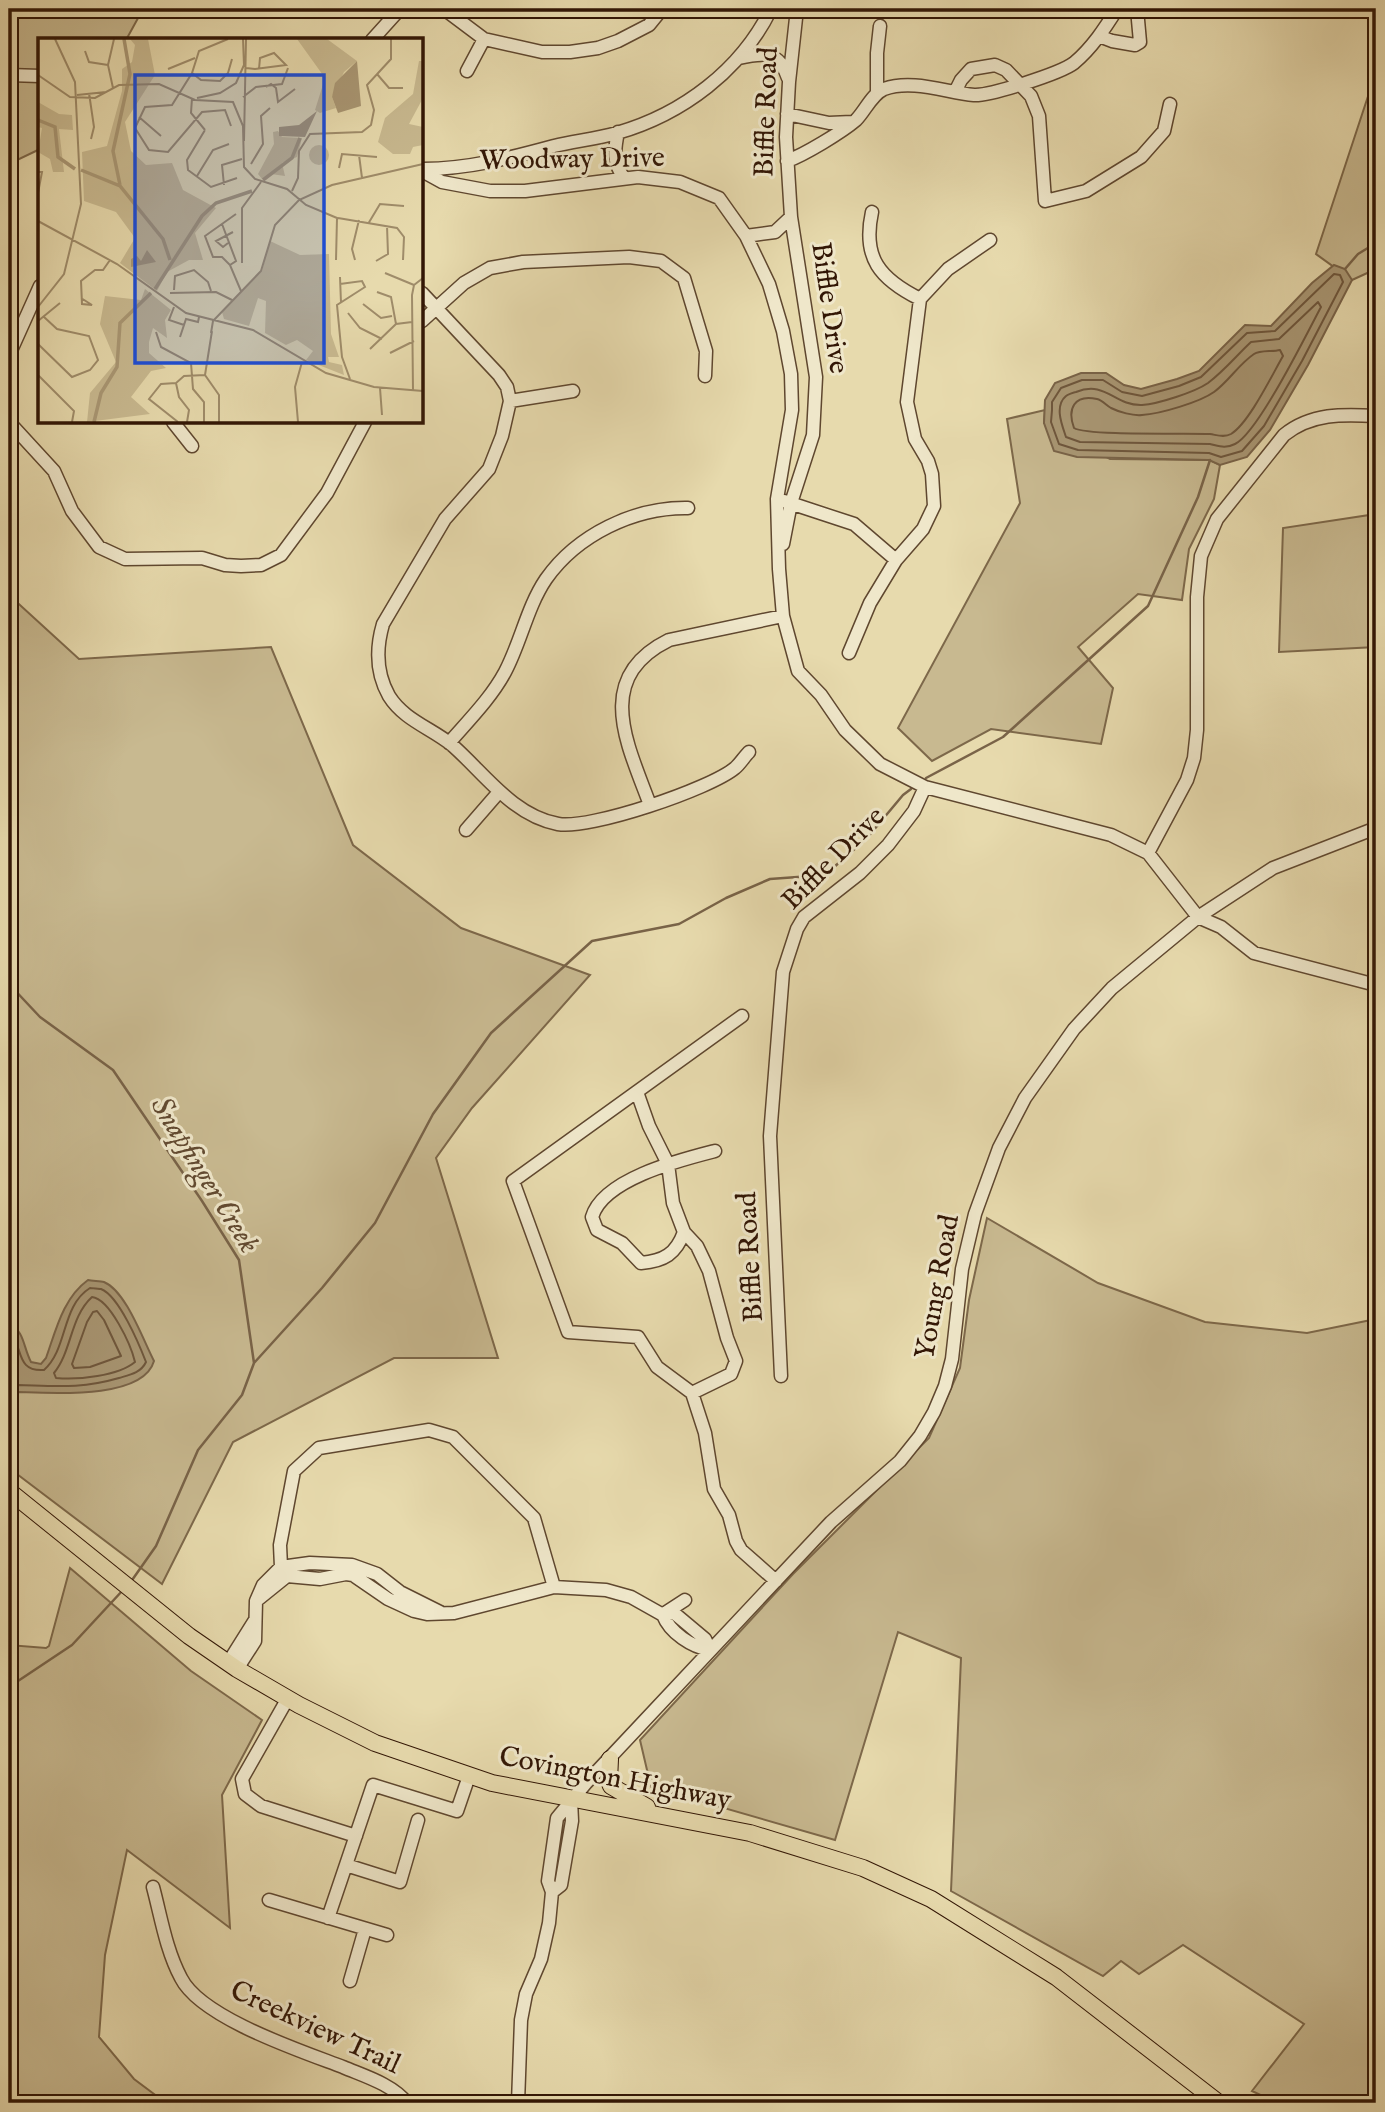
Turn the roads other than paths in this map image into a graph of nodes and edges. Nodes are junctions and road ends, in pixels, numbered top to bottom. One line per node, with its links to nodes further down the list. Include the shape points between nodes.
1 (400, 9): 10 (street)
2 (444, 9): 11 (street)
3 (662, 9): 11 (street, via 649,25 589,49 542,52)
4 (771, 9): 12 (street, Woodway Drive)
5 (797, 9): 16 (street, Biffle Road)
6 (1117, 9): 9 (street)
7 (1137, 9): 9 (street, via 1140,41 1135,45)
8 (880, 26): 18 (street)
9 (1099, 36): 17 (street, via 1072,64)
10 (374, 38)
11 (484, 39): 13 (street)
12 (739, 58): 16 (street, via 758,53 777,59); 23 (street, Woodway Drive, via 705,91)
13 (467, 71)
14 (9, 75): 15 (street)
15 (38, 76)
16 (789, 82): 21 (street, Biffle Road)
17 (1018, 85): 19 (street, via 986,95); 19 (street, via 1006,70 985,65 971,69); 20 (street, via 1031,96 1039,116 1045,201 1086,191 1141,157 1164,131)
18 (877, 92): 19 (street, via 903,85); 22 (street)
19 (955, 92)
20 (1170, 104)
21 (787, 114): 22 (street, via 829,123); 24 (street, Biffle Road)
22 (853, 122): 24 (street)
23 (618, 132): 25 (street, Woodway Drive, via 480,166); 27 (street, via 615,166)
24 (787, 161): 29 (street, Biffle Road)
25 (424, 170)
26 (424, 171): 27 (street, Woodway Drive, via 442,182 490,191)
27 (624, 178): 30 (street, Woodway Drive, via 680,182 719,198)
28 (872, 212): 33 (street, via 869,246 878,269)
29 (791, 217): 30 (street, via 775,232); 47 (street, Biffle Drive, via 816,377 813,435)
30 (746, 236): 46 (street, Biffle Drive, via 769,284 791,374 792,410)
31 (990, 240): 33 (street, via 948,269)
32 (424, 295): 34 (street)
33 (920, 299): 49 (street, via 906,402 915,439 932,474 934,506 923,529)
34 (436, 308): 36 (street); 38 (street, via 490,268 629,257 661,261 684,278 706,351); 40 (street, via 499,375)
35 (35, 312): 37 (street)
36 (424, 319)
37 (9, 355)
38 (705, 376)
39 (573, 391): 40 (street)
40 (510, 401): 53 (street, via 489,469 445,519 379,637 378,665 390,698 410,719)
41 (1376, 416): 60 (street, via 1330,415 1292,429 1212,529 1201,556 1196,597 1194,758)
42 (9, 422): 44 (street, via 54,471 72,511 99,547 125,559 202,558 240,566 261,565 281,555 327,493)
43 (175, 424): 45 (street)
44 (364, 424)
45 (192, 446)
46 (776, 499): 47 (street); 50 (street, Biffle Drive)
47 (791, 503): 49 (street, via 854,524); 50 (street, Biffle Drive)
48 (688, 508): 53 (street, via 626,520 600,530 573,549 546,580 493,692)
49 (896, 561): 52 (street, via 870,603)
50 (779, 569): 51 (street, Biffle Drive)
51 (783, 617): 55 (street, Biffle Drive, via 798,671 845,730 880,764); 57 (street, via 669,640 636,663 625,685 621,714)
52 (849, 653)
53 (449, 743): 56 (street)
54 (749, 752): 57 (street, via 734,769 710,782)
55 (925, 787): 60 (street, Biffle Drive, via 1111,835); 65 (street, Biffle Drive, via 914,811 888,845 804,917 797,929 783,972)
56 (499, 792): 57 (street, via 529,814 558,824 583,824); 59 (street)
57 (650, 805)
58 (1376, 828): 61 (street, Young Road, via 1273,868)
59 (466, 830)
60 (1148, 853): 61 (street, Biffle Drive)
61 (1198, 917): 62 (street, via 1254,953); 73 (street, Young Road, via 1112,988 1040,1074 999,1148 975,1214 962,1269 952,1359 934,1412 900,1461 831,1522)
62 (1376, 985)
63 (742, 1016): 64 (street)
64 (637, 1092): 67 (street); 70 (street, via 513,1181 568,1332 639,1337 657,1367)
65 (770, 1136): 69 (street, Biffle Road)
66 (715, 1151): 67 (street)
67 (668, 1164): 68 (street, via 673,1203); 68 (street, via 630,1180 596,1204 592,1217 597,1230 622,1243 641,1263 667,1255 678,1247)
68 (684, 1232): 70 (street, via 709,1271 736,1361 731,1374)
69 (781, 1376)
70 (692, 1393): 73 (street, via 705,1433 714,1489 730,1515 736,1541)
71 (9, 1491): 78 (main road, Covington Highway)
72 (284, 1572): 74 (street, via 310,1563 352,1565 377,1574 400,1592 440,1612 454,1614); 74 (street, via 280,1545 294,1471 319,1448 429,1430 453,1437 534,1518); 78 (street, via 263,1586 256,1601 255,1640)
73 (776, 1581): 77 (street, Young Road)
74 (554, 1587): 76 (street, via 606,1590 631,1597)
75 (685, 1600): 76 (street)
76 (663, 1615): 77 (street, via 674,1613 686,1631 705,1639)
77 (710, 1650): 80 (street, Young Road)
78 (233, 1666): 79 (main road, Covington Highway)
79 (288, 1698): 81 (main road, Covington Highway, via 375,1743); 85 (street, via 242,1779 244,1794 261,1806)
80 (610, 1759): 82 (street, Young Road); 83 (main road, via 611,1786)
81 (468, 1776): 82 (main road, Covington Highway); 85 (street, via 457,1811 373,1785)
82 (571, 1800): 83 (main road, Covington Highway); 94 (street, via 561,1885 552,1892 541,1959 521,2020)
83 (652, 1813): 95 (main road, Covington Highway, via 788,1843 863,1868 931,1899 1056,1977)
84 (418, 1820): 86 (street, via 400,1881)
85 (356, 1836): 86 (street)
86 (346, 1865): 89 (street)
87 (153, 1886): 93 (street, Creekview Trail, via 172,1958 192,1994 261,2035 367,2077 400,2094)
88 (269, 1900): 89 (street)
89 (328, 1918): 90 (street)
90 (365, 1929): 91 (street); 92 (street)
91 (387, 1935)
92 (350, 1980)
93 (407, 2103)
94 (518, 2103)
95 (1219, 2103)

